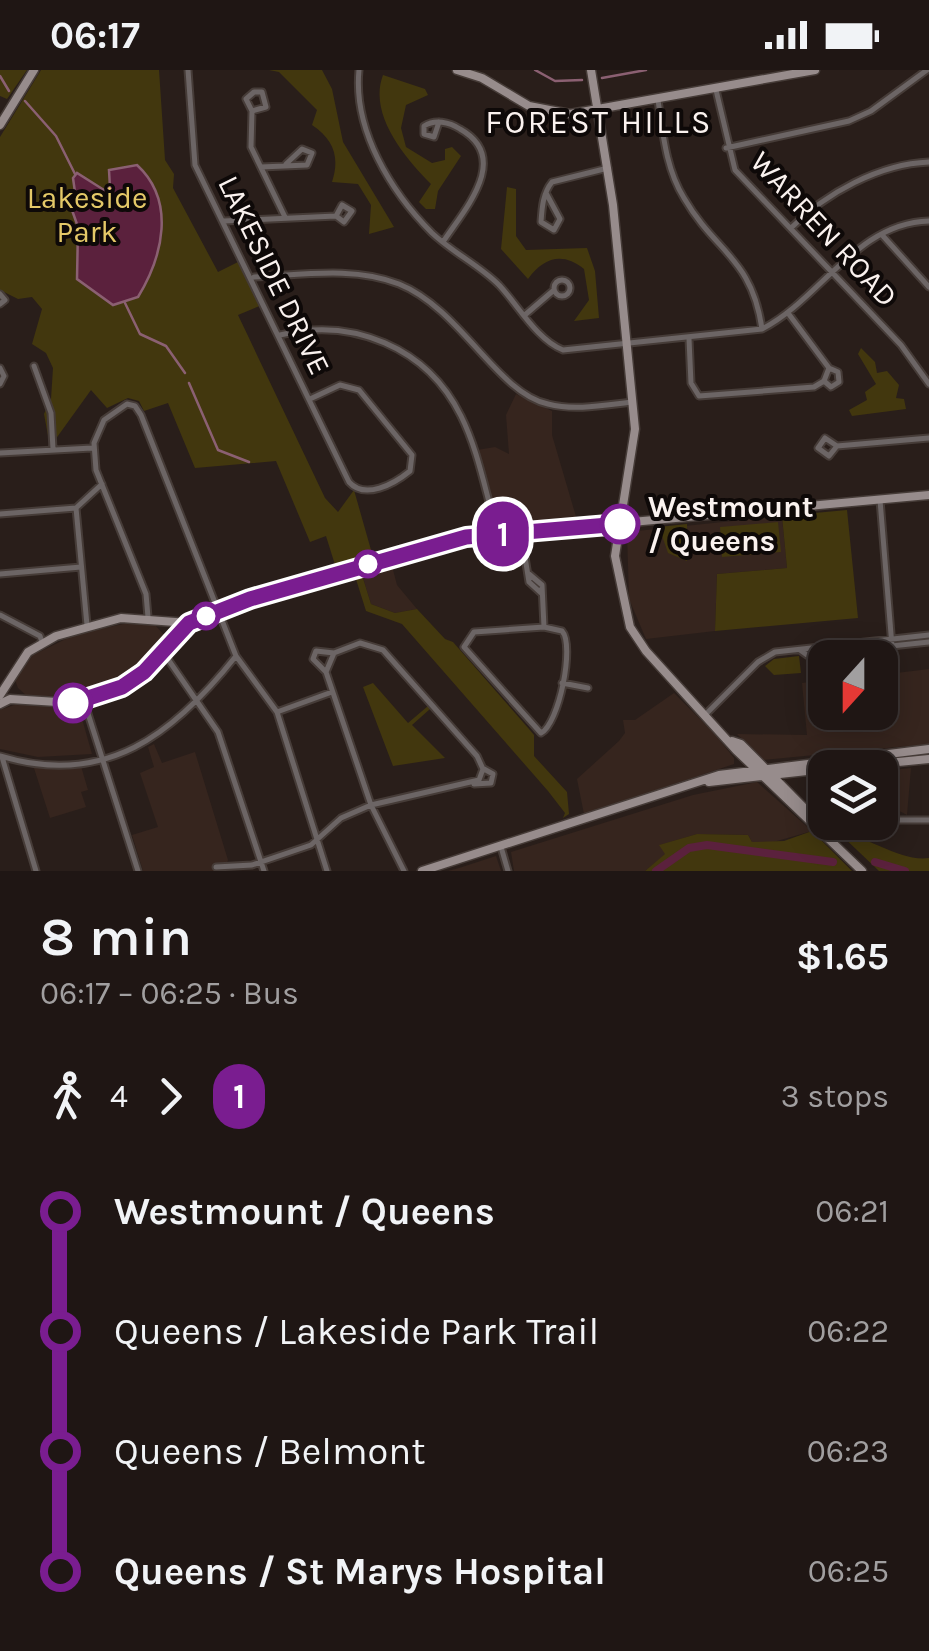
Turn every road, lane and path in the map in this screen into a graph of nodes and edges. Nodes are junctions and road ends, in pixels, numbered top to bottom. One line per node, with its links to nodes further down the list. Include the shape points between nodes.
1 (34, 70): 12 (main road)
2 (188, 70): 22 (street, LAKESIDE DRIVE, via 196,165)
3 (360, 70): 26 (street, via 367,138)
4 (457, 70): 11 (main road, via 543,110)
5 (591, 70): 11 (main road)
6 (816, 70): 8 (main road)
7 (927, 70): 14 (street, via 848,121)
8 (716, 90): 9 (main road); 14 (street, WARREN ROAD)
9 (658, 100): 11 (main road); 35 (street, via 682,196 747,274)
10 (252, 111): 10 (street, via 266,107 262,92 248,96); 17 (street, via 252,146)
11 (598, 112): 18 (main road)
12 (3, 115)
13 (440, 122): 26 (street, via 466,132 484,167 478,191)
14 (726, 148): 24 (street, WARREN ROAD, via 746,185)
15 (929, 162): 24 (street, via 907,162 857,182)
16 (286, 164): 16 (street, via 307,165 312,154 302,149); 17 (street)
17 (261, 167): 21 (street)
18 (608, 168): 19 (street, via 556,178); 38 (main road)
19 (546, 193): 19 (street, via 541,222 554,230 560,220)
20 (336, 216): 21 (street)
21 (285, 217): 22 (street)
22 (224, 221): 28 (street, LAKESIDE DRIVE)
23 (929, 221): 25 (street)
24 (790, 229): 27 (street, WARREN ROAD)
25 (883, 236): 27 (street); 29 (street)
26 (443, 242): 34 (street)
27 (831, 271): 33 (street); 44 (street, WARREN ROAD, via 901,344)
28 (254, 277): 36 (street, LAKESIDE DRIVE); 46 (street, via 383,279 454,320 529,398 562,407)
29 (929, 286)
30 (554, 290): 34 (street)
31 (0, 294): 32 (street)
32 (0, 304)
33 (788, 313): 35 (street); 41 (street)
34 (526, 314): 38 (street, via 563,350)
35 (762, 329): 37 (street)
36 (280, 334): 45 (street, LAKESIDE DRIVE); 59 (street, via 360,332 415,360 462,418)
37 (689, 339): 38 (street); 42 (street, via 691,383 700,396)
38 (628, 344): 46 (main road)
39 (34, 366): 50 (street, via 51,414)
40 (0, 368): 43 (street)
41 (829, 368): 42 (street); 42 (street, via 839,382)
42 (824, 381)
43 (0, 384)
44 (929, 384)
45 (310, 399): 45 (street, LAKESIDE DRIVE, via 340,385 360,390 412,454 413,466 370,491 356,489)
46 (632, 402): 57 (main road, via 635,435)
47 (929, 438): 48 (street)
48 (837, 446)
49 (93, 448): 50 (street); 52 (street); 62 (street, via 104,420 127,404 135,406)
50 (53, 449): 51 (street)
51 (0, 453)
52 (102, 484): 55 (street); 64 (street, via 146,594)
53 (929, 495): 54 (main road)
54 (880, 500): 57 (main road); 70 (street)
55 (76, 508): 56 (street); 60 (street)
56 (0, 514)
57 (620, 524): 58 (main road); 87 (main road, via 615,556 630,626)
58 (522, 532): 59 (main road); 68 (street, via 529,574 540,581)
59 (498, 534): 62 (main road, via 439,544)
60 (80, 567): 61 (street); 67 (street)
61 (0, 574)
62 (218, 611): 66 (main road); 76 (street)
63 (0, 614): 72 (street)
64 (148, 618): 65 (main road); 67 (main road)
65 (160, 622): 66 (main road); 74 (main road, via 167,630)
66 (189, 623): 74 (main road)
67 (87, 625): 72 (main road)
68 (544, 627): 79 (street, via 568,638); 79 (street, via 482,630 469,635 464,647 539,732 554,722)
69 (929, 638): 71 (street)
70 (892, 640)
71 (898, 641)
72 (42, 643): 78 (main road)
73 (808, 649): 87 (street, via 766,656)
74 (164, 650): 84 (main road, via 122,687); 85 (street)
75 (334, 653): 77 (street); 77 (street, via 316,651 314,659); 96 (street, via 360,643 383,650)
76 (236, 656): 85 (street); 86 (street)
77 (326, 672): 81 (street)
78 (14, 673): 82 (main road); 83 (main road, via 14,689)
79 (562, 683): 80 (street)
80 (588, 688)
81 (332, 692): 86 (street); 104 (street)
82 (1, 699): 83 (main road)
83 (26, 699): 84 (main road)
84 (84, 701): 93 (street)
85 (196, 705): 93 (street, via 158,736); 112 (street, via 218,732)
86 (276, 712): 109 (street)
87 (706, 714): 88 (main road)
88 (734, 745): 98 (main road); 99 (main road)
89 (929, 749): 91 (main road)
90 (1, 756): 93 (street, via 54,765); 114 (street)
91 (898, 756)
92 (929, 758): 94 (main road)
93 (102, 759): 115 (street)
94 (898, 760)
95 (808, 768): 99 (main road)
96 (483, 769): 101 (street); 101 (street, via 493,774 491,783)
97 (808, 770): 100 (main road)
98 (734, 772): 99 (main road); 102 (main road)
99 (763, 772): 100 (main road); 102 (main road); 103 (main road); 106 (main road)
100 (791, 772): 103 (main road)
101 (476, 782): 104 (street)
102 (705, 782): 111 (main road)
103 (791, 795): 105 (main road)
104 (371, 805): 109 (street); 118 (street)
105 (808, 815)
106 (808, 817)
107 (898, 819): 108 (street)
108 (929, 820)
109 (317, 840): 112 (street); 117 (street)
110 (831, 840): 121 (main road)
111 (501, 847): 119 (main road); 120 (street)
112 (261, 861): 113 (street); 116 (street)
113 (216, 867)
114 (36, 871)
115 (138, 871)
116 (264, 871)
117 (327, 871)
118 (404, 871)
119 (422, 871)
120 (508, 871)
121 (862, 871)

